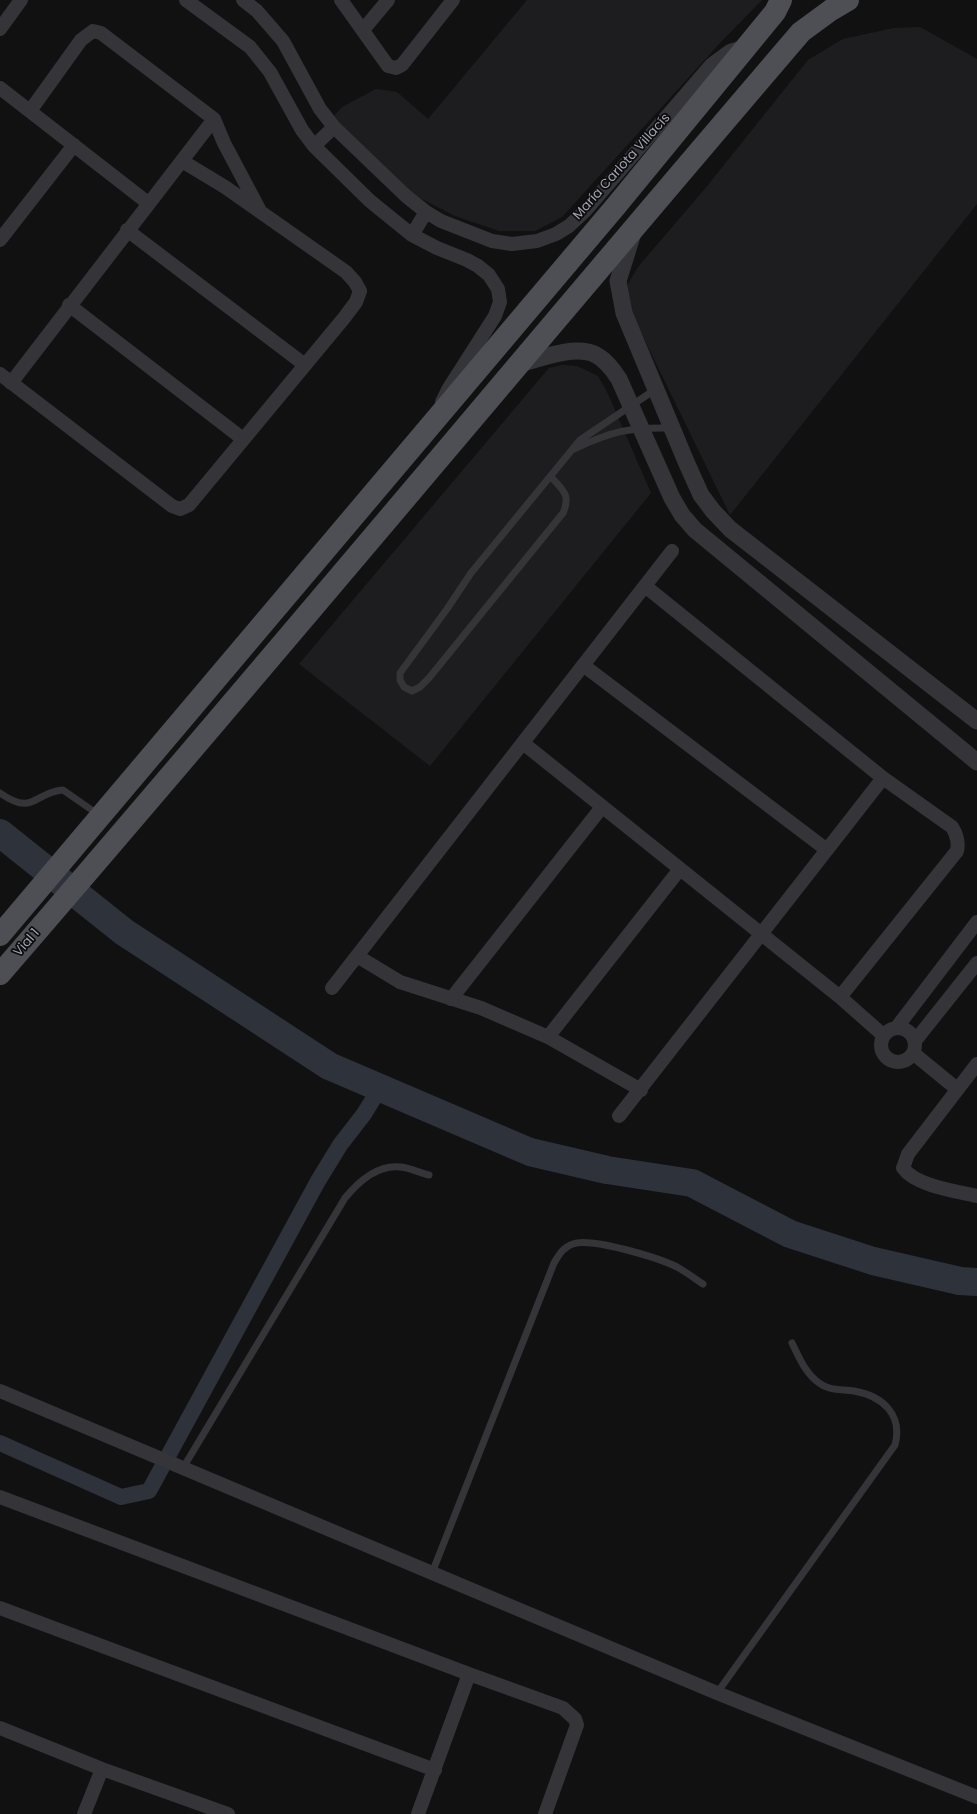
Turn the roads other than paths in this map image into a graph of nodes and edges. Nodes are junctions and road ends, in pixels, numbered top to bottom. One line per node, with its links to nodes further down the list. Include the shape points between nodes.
1 (186, 0): 17 (street, via 250,48 270,72 296,120)
2 (243, 0): 15 (street, María Carlota Villacís, via 283,41 320,109)
3 (341, 0): 10 (street)
4 (388, 0): 10 (street)
5 (453, 0): 10 (street, via 402,65 396,68 388,66)
6 (781, 0): 11 (main road, Vial 1, via 776,12)
7 (848, 0): 22 (main road, Vial 1, via 801,32)
8 (13, 2): 9 (street)
9 (0, 29)
10 (363, 30)
11 (749, 45): 20 (street, María Carlota Villacís, via 730,51 711,65 585,211 556,234 537,241 512,244 492,241 441,221); 32 (main road, Vial 1)
12 (0, 88): 13 (street)
13 (30, 111): 14 (street, via 80,40 93,31 101,33); 16 (street)
14 (214, 119): 18 (street); 21 (street)
15 (334, 128): 17 (street); 20 (street, María Carlota Villacís)
16 (74, 145): 19 (street); 25 (street)
17 (314, 146): 24 (street, via 370,201)
18 (182, 161): 19 (street); 21 (street)
19 (148, 203): 23 (street)
20 (426, 212): 24 (street)
21 (260, 213): 27 (street, via 346,272 360,291 356,302)
22 (637, 223): 28 (main road, Vial 1); 30 (street, via 618,281 624,313)
23 (127, 230): 26 (street); 27 (street)
24 (412, 235): 32 (street, via 478,266 489,275 498,289 500,302 495,316 449,388)
25 (0, 240)
26 (69, 305): 29 (street); 35 (street)
27 (305, 365): 35 (street)
28 (517, 365): 31 (street, via 569,352 585,351 608,364 619,379); 55 (main road, Vial 1)
29 (5, 379): 35 (street, via 172,506 180,509 189,505)
30 (656, 389): 31 (lane); 34 (street)
31 (631, 406): 33 (street); 36 (lane, via 589,432)
32 (436, 419): 47 (main road, Vial 1)
33 (640, 428): 34 (lane); 36 (lane, via 603,436); 43 (street, via 672,498 695,530)
34 (672, 428): 41 (street, via 701,494 730,528)
35 (243, 439)
36 (572, 450): 37 (lane)
37 (551, 477): 37 (lane, via 471,573 406,663 400,673 404,687 412,691 429,678 562,513 567,504 566,497)
38 (672, 551): 39 (street)
39 (645, 586): 40 (street); 44 (street)
40 (583, 665): 42 (street); 48 (street)
41 (977, 721)
42 (523, 743): 46 (street); 53 (street)
43 (977, 762)
44 (883, 778): 48 (street); 59 (street, via 952,827 956,833 957,851)
45 (0, 793): 47 (lane, via 8,799 24,804 33,803 63,790)
46 (602, 807): 49 (street); 60 (street)
47 (100, 816): 52 (main road, Vial 1)
48 (827, 850): 51 (street)
49 (680, 869): 51 (street); 63 (street)
50 (977, 922): 56 (street)
51 (762, 934): 59 (street); 67 (street)
52 (0, 935)
53 (357, 956): 57 (street); 60 (street, via 400,982)
54 (977, 962): 58 (street)
55 (0, 974)
56 (937, 975): 58 (street); 61 (street)
57 (332, 988)
58 (955, 990): 64 (street)
59 (840, 997): 62 (street)
60 (451, 999): 63 (street, via 509,1019)
61 (897, 1027): 62 (street); 64 (street, via 909,1031)
62 (883, 1035): 64 (street, via 882,1053 891,1061 904,1061)
63 (548, 1037): 67 (street)
64 (914, 1047): 66 (street)
65 (977, 1064): 66 (street)
66 (957, 1089): 70 (street, via 908,1154 903,1168 908,1175 917,1180)
67 (641, 1090): 68 (street)
68 (619, 1116)
69 (429, 1175): 74 (lane, via 402,1167 388,1167 377,1171 353,1188)
70 (977, 1196)
71 (703, 1284): 76 (lane, via 676,1267 624,1250 575,1243 563,1250 554,1263)
72 (792, 1343): 79 (lane, via 809,1375 819,1384 827,1388 870,1395 891,1412 897,1423 898,1433 895,1446)
73 (0, 1391): 74 (street)
74 (183, 1468): 76 (street)
75 (0, 1497): 78 (street)
76 (432, 1573): 79 (street)
77 (0, 1608): 82 (street)
78 (469, 1674): 82 (street); 88 (street, via 563,1708 575,1719 576,1732)
79 (717, 1693): 83 (street)
80 (0, 1728): 81 (street)
81 (102, 1769): 84 (street); 85 (street)
82 (435, 1770): 87 (street)
83 (977, 1797)
84 (214, 1812): 86 (street)
85 (84, 1814)
86 (228, 1814)
87 (418, 1814)
88 (545, 1814)

